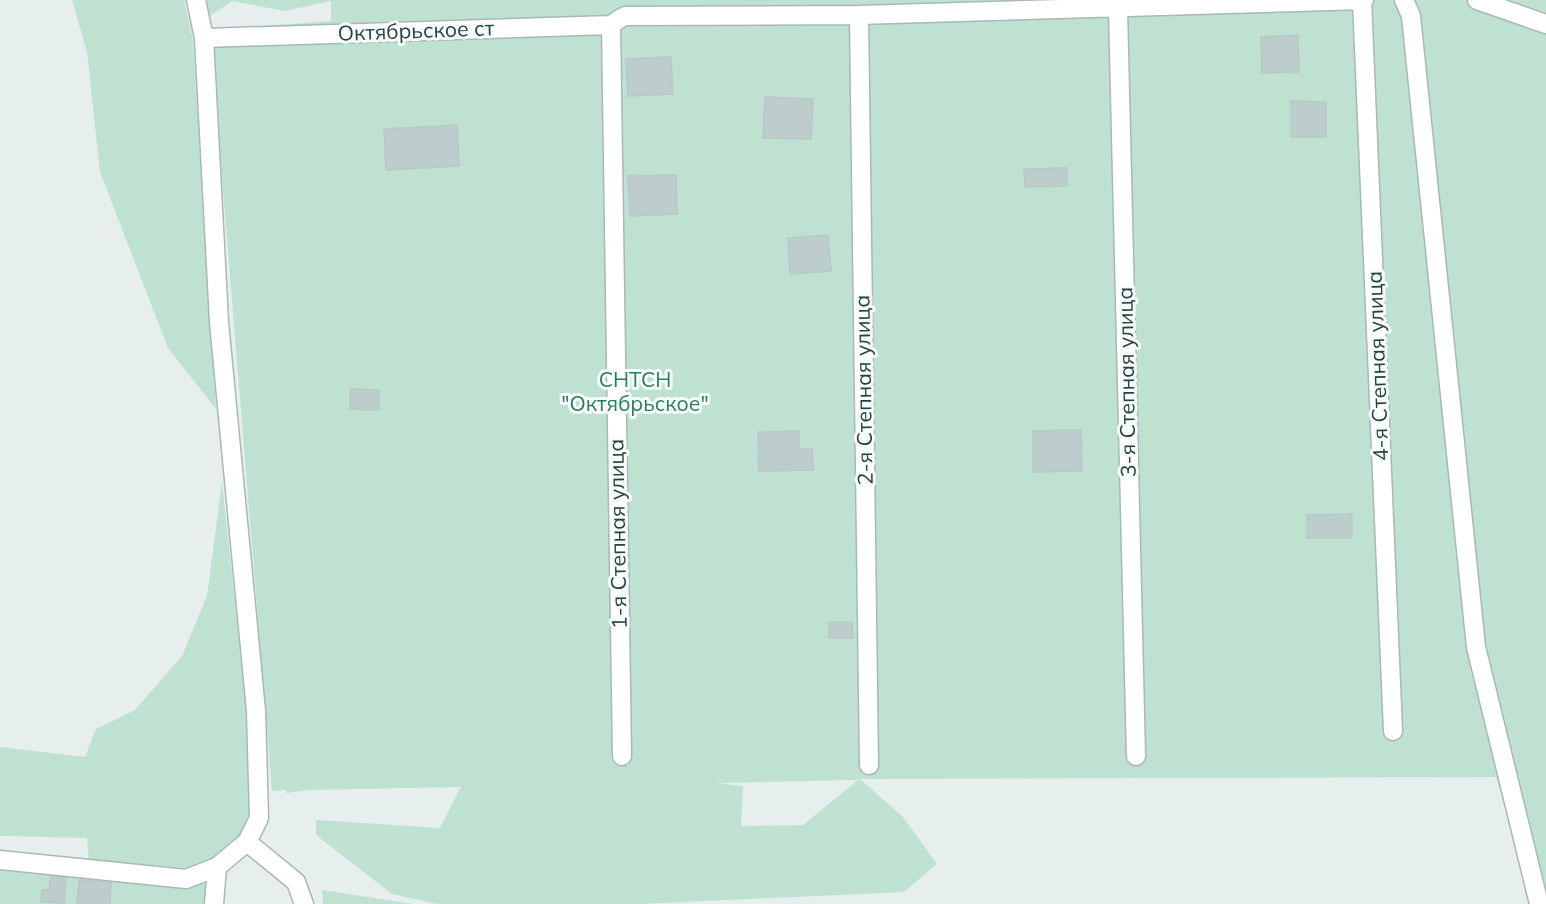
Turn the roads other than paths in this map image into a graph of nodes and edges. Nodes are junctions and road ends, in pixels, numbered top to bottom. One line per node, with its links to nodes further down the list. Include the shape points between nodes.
1 (196, 0): 10 (street)
2 (1363, 0): 5 (street, Октябрьское ст); 11 (street, 4-я Степная улица)
3 (1404, 0): 20 (street, via 1411,16 1476,647)
4 (1477, 0): 9 (street)
5 (1128, 6): 6 (street, Октябрьское ст); 13 (street, 3-я Степная улица)
6 (883, 7): 8 (street, Октябрьское ст)
7 (620, 14): 8 (street, Октябрьское ст); 10 (street, Октябрьское ст); 12 (street, 1-я Степная улица)
8 (859, 15): 14 (street, 2-я Степная улица)
9 (1546, 24)
10 (204, 38): 15 (street, via 219,322 256,711 259,818)
11 (1393, 731)
12 (622, 756)
13 (1136, 756)
14 (869, 765)
15 (247, 842): 17 (street); 19 (street, via 296,882)
16 (0, 860): 17 (street, via 186,879)
17 (217, 867): 18 (street)
18 (214, 904)
19 (304, 904)
20 (1539, 904)

